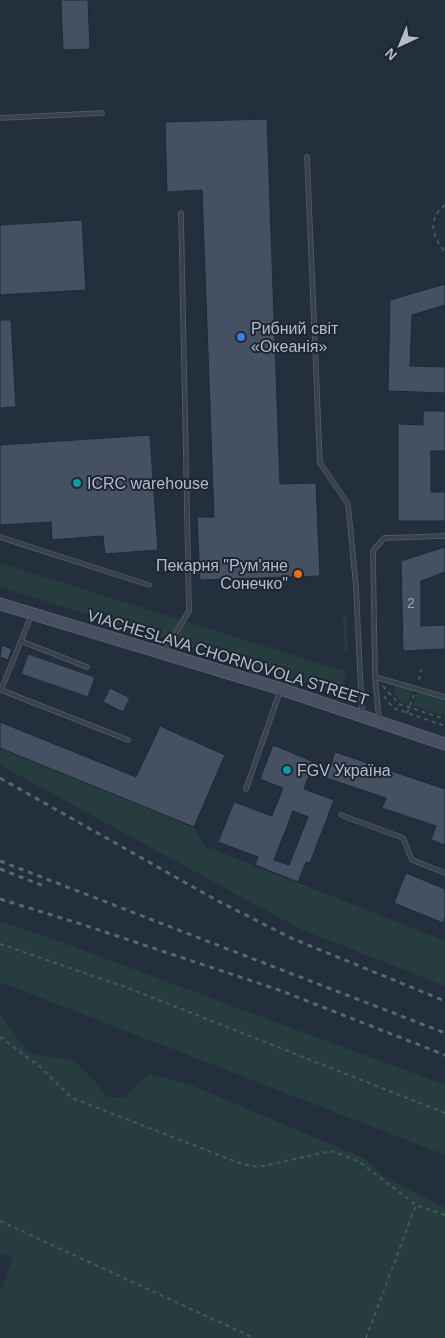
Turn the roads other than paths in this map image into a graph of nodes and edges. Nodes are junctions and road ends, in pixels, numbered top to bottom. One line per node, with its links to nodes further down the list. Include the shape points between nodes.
1 (102, 113): 2 (lane)
2 (0, 118)
3 (307, 158): 16 (lane, via 320,462 348,504)
4 (180, 213): 11 (lane, via 189,611)
5 (445, 536): 13 (lane, via 384,538 373,551)
6 (0, 537): 7 (lane)
7 (149, 585)
8 (0, 604): 9 (main road, VIACHESLAVA CHORNOVOLA STREET)
9 (32, 614): 10 (lane); 11 (main road, VIACHESLAVA CHORNOVOLA STREET)
10 (21, 641): 12 (lane); 18 (lane, via 1,690)
11 (162, 654): 14 (main road, VIACHESLAVA CHORNOVOLA STREET)
12 (87, 667)
13 (375, 677): 15 (lane); 17 (lane)
14 (281, 689): 16 (main road, VIACHESLAVA CHORNOVOLA STREET); 20 (lane)
15 (445, 697)
16 (362, 715): 17 (main road, VIACHESLAVA CHORNOVOLA STREET)
17 (379, 720): 19 (main road, VIACHESLAVA CHORNOVOLA STREET)
18 (128, 740)
19 (445, 744)
20 (246, 790)
21 (341, 816): 22 (lane, via 403,838 412,860)
22 (445, 873)

